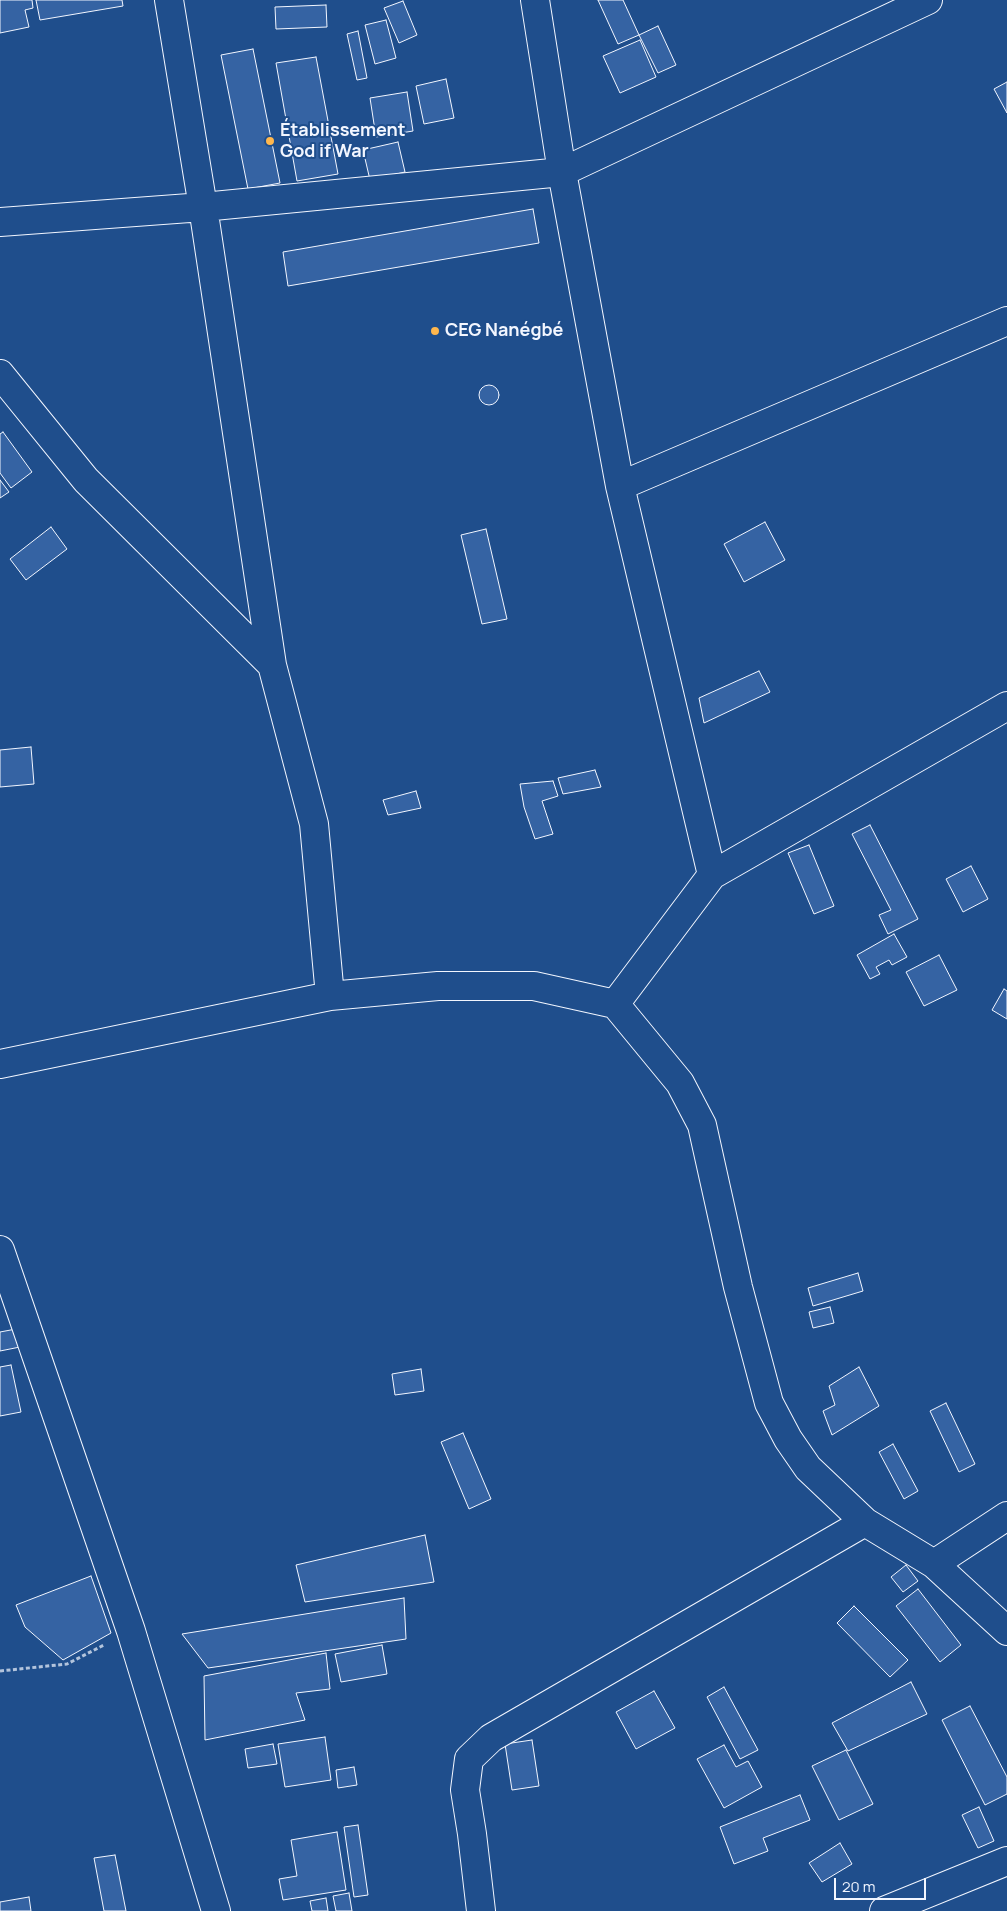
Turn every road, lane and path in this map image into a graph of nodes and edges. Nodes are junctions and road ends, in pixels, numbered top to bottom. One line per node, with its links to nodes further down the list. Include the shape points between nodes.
1 (169, 0): 5 (street)
2 (535, 0): 4 (street)
3 (928, 0): 4 (street)
4 (562, 172): 5 (street); 9 (street)
5 (203, 207): 6 (street); 10 (street)
6 (0, 222)
7 (1007, 321): 9 (street)
8 (0, 374): 10 (street, via 86,480)
9 (620, 486): 12 (street)
10 (272, 665): 13 (street, via 314,824)
11 (1007, 706): 12 (street)
12 (712, 875): 14 (street)
13 (330, 996): 14 (street, via 438,986 534,986); 15 (street)
14 (615, 1004): 18 (street, via 680,1082 702,1125 738,1287 769,1402 808,1468)
15 (0, 1064)
16 (0, 1250): 20 (street)
17 (1007, 1516): 19 (street)
18 (865, 1522): 19 (street); 25 (street, via 491,1738 469,1759 465,1790)
19 (934, 1564): 21 (street)
20 (131, 1631): 22 (path, via 67,1664); 24 (street)
21 (1007, 1631)
22 (0, 1671)
23 (1007, 1861): 26 (street)
24 (216, 1911)
25 (481, 1911)
26 (884, 1911)

